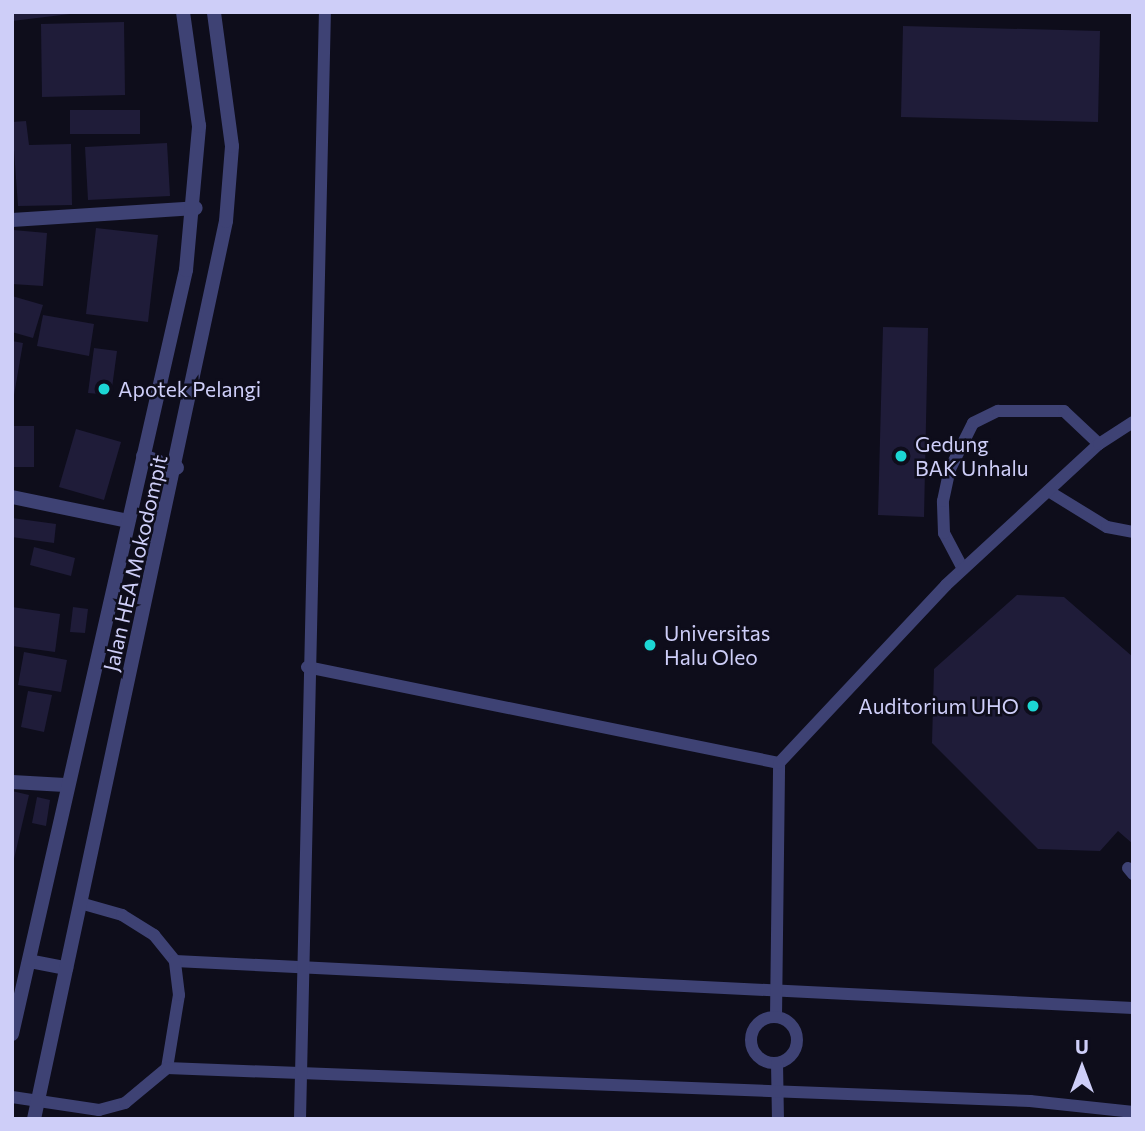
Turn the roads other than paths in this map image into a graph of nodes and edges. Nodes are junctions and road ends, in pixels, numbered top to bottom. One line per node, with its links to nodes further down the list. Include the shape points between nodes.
1 (183, 12): 4 (street, Jalan HEA Mokodompit, via 199,126)
2 (214, 12): 9 (street, Jalan HEA Mokodompit, via 229,99 229,183 211,314)
3 (325, 12): 15 (lane)
4 (196, 208): 5 (street); 8 (street, Jalan HEA Mokodompit)
5 (12, 220)
6 (1133, 422): 7 (lane)
7 (1099, 444): 10 (lane); 14 (lane, via 1064,411 1010,410 973,423 950,469 943,501 944,533)
8 (143, 456): 9 (street); 12 (street, Jalan HEA Mokodompit)
9 (177, 468): 19 (street, Jalan HEA Mokodompit)
10 (1050, 492): 13 (lane, via 1107,527); 14 (lane)
11 (12, 497): 12 (street)
12 (128, 521): 18 (street, Jalan HEA Mokodompit)
13 (1133, 531)
14 (963, 569): 16 (lane)
15 (307, 667): 16 (lane); 23 (lane)
16 (779, 763): 24 (lane)
17 (12, 782): 18 (street)
18 (65, 785): 20 (street, Jalan HEA Mokodompit)
19 (80, 902): 21 (lane, via 122,915 154,935); 22 (street, Jalan HEA Mokodompit)
20 (29, 961): 22 (street); 27 (street, Jalan HEA Mokodompit)
21 (175, 961): 23 (lane); 29 (lane, via 179,995)
22 (66, 968): 33 (street, Jalan HEA Mokodompit)
23 (305, 969): 24 (lane); 30 (lane)
24 (776, 993): 25 (lane); 26 (lane)
25 (1133, 1009)
26 (776, 1017): 28 (lane, via 788,1022 797,1046); 28 (lane, via 762,1019 750,1041 754,1054)
27 (12, 1034)
28 (778, 1063): 31 (lane)
29 (167, 1068): 30 (lane); 33 (lane, via 125,1103 99,1110)
30 (303, 1075): 31 (lane); 36 (lane)
31 (779, 1092): 34 (lane, via 1030,1101); 37 (lane)
32 (12, 1097): 33 (lane)
33 (37, 1102): 35 (street, Jalan HEA Mokodompit)
34 (1133, 1112)
35 (34, 1119)
36 (300, 1119)
37 (778, 1119)

